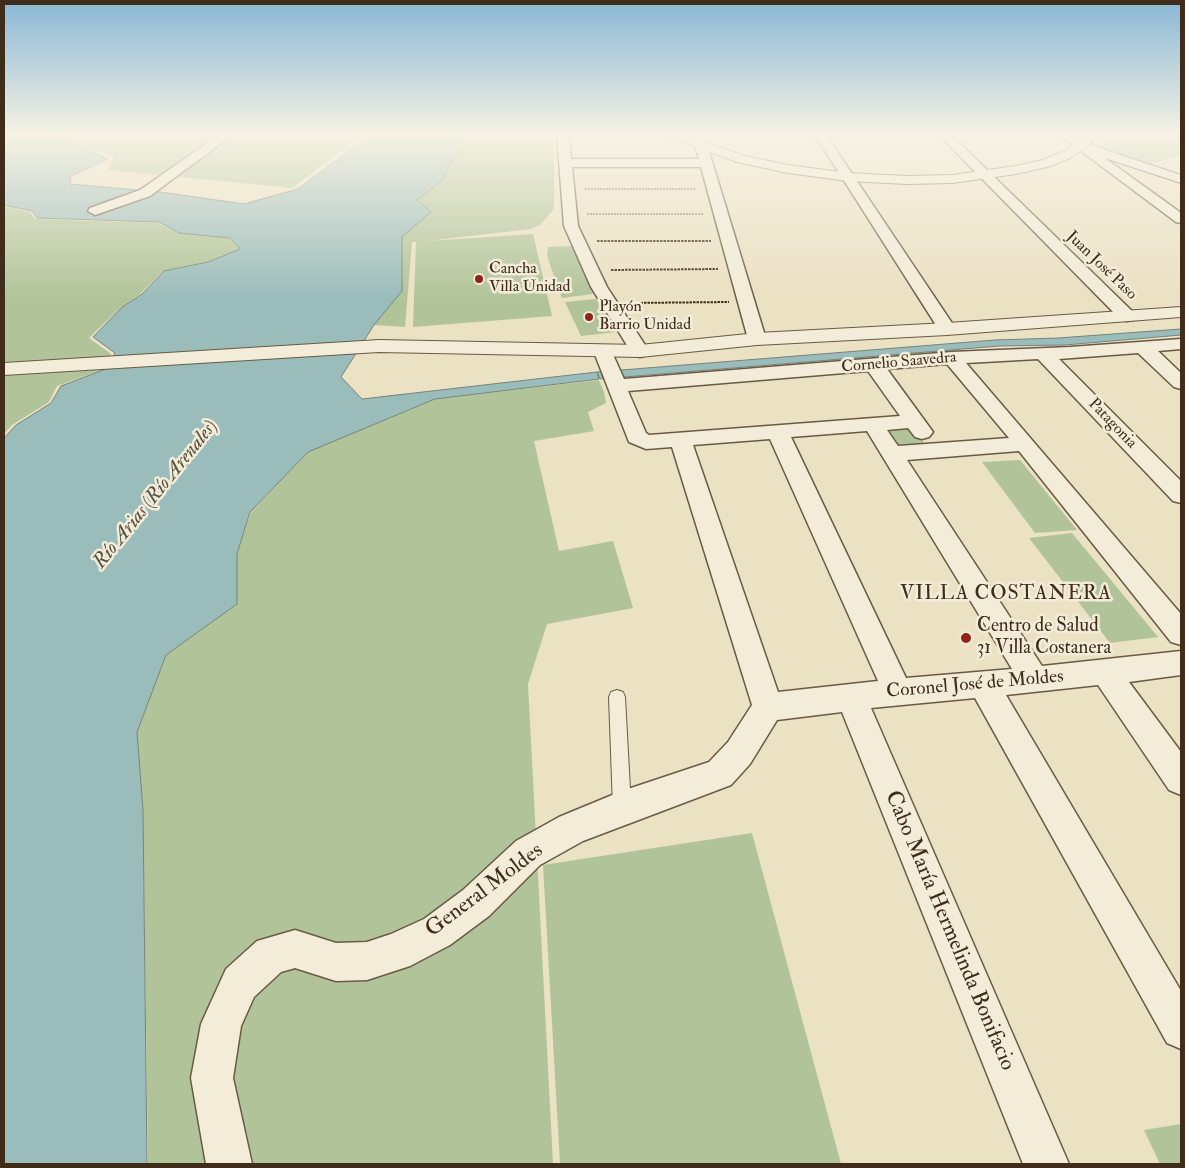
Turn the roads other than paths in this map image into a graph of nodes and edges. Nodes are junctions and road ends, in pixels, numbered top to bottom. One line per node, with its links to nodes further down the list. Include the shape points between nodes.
1 (150, 190): 7 (street)
2 (569, 190): 15 (street, via 571,226 609,303)
3 (714, 190): 12 (street)
4 (857, 190): 11 (street)
5 (998, 190): 10 (street, Juan José Paso)
6 (1141, 190): 8 (street)
7 (95, 211)
8 (1181, 219)
9 (1181, 312): 10 (street, Cornelio Saavedra)
10 (1127, 316): 11 (street, Cornelio Saavedra)
11 (947, 329): 12 (street, Cornelio Saavedra)
12 (757, 339): 15 (street, Cornelio Saavedra)
13 (1181, 344): 14 (street, Cornelio Saavedra)
14 (1142, 347): 16 (street, Cornelio Saavedra); 21 (street)
15 (640, 351): 18 (street, Cornelio Saavedra)
16 (1043, 353): 17 (street, Cornelio Saavedra); 30 (street, Patagonia)
17 (952, 358): 19 (street, Cornelio Saavedra); 27 (street)
18 (605, 359): 20 (street, Cornelio Saavedra, via 380,346); 22 (street)
19 (874, 365): 22 (street, Cornelio Saavedra); 23 (street)
20 (4, 369)
21 (1181, 383)
22 (616, 386): 26 (street, via 637,437 646,442)
23 (914, 421): 24 (street); 28 (street)
24 (873, 424): 25 (street); 29 (street)
25 (777, 432): 26 (street); 36 (street)
26 (680, 439): 39 (street)
27 (1025, 444): 28 (street); 31 (street)
28 (936, 450): 29 (street)
29 (892, 454): 34 (street)
30 (1181, 495)
31 (1181, 634)
32 (1181, 663): 33 (street, Coronel José de Moldes)
33 (1105, 672): 34 (street, Coronel José de Moldes); 40 (street)
34 (1036, 680): 35 (street, Coronel José de Moldes)
35 (983, 684): 36 (street, Coronel José de Moldes); 42 (street)
36 (898, 692): 38 (street, Coronel José de Moldes)
37 (617, 697): 41 (lane)
38 (852, 698): 39 (street, Coronel José de Moldes); 44 (street, Cabo María Hermelinda Bonifacio)
39 (768, 707): 41 (street, General Moldes, via 739,753 719,774)
40 (1181, 779)
41 (622, 808): 43 (street, General Moldes, via 571,829 528,854 476,902 437,932 396,952 367,961 336,962 295,949 271,955 240,982 221,1024 212,1078)
42 (1181, 1029)
43 (229, 1164)
44 (1046, 1164)

